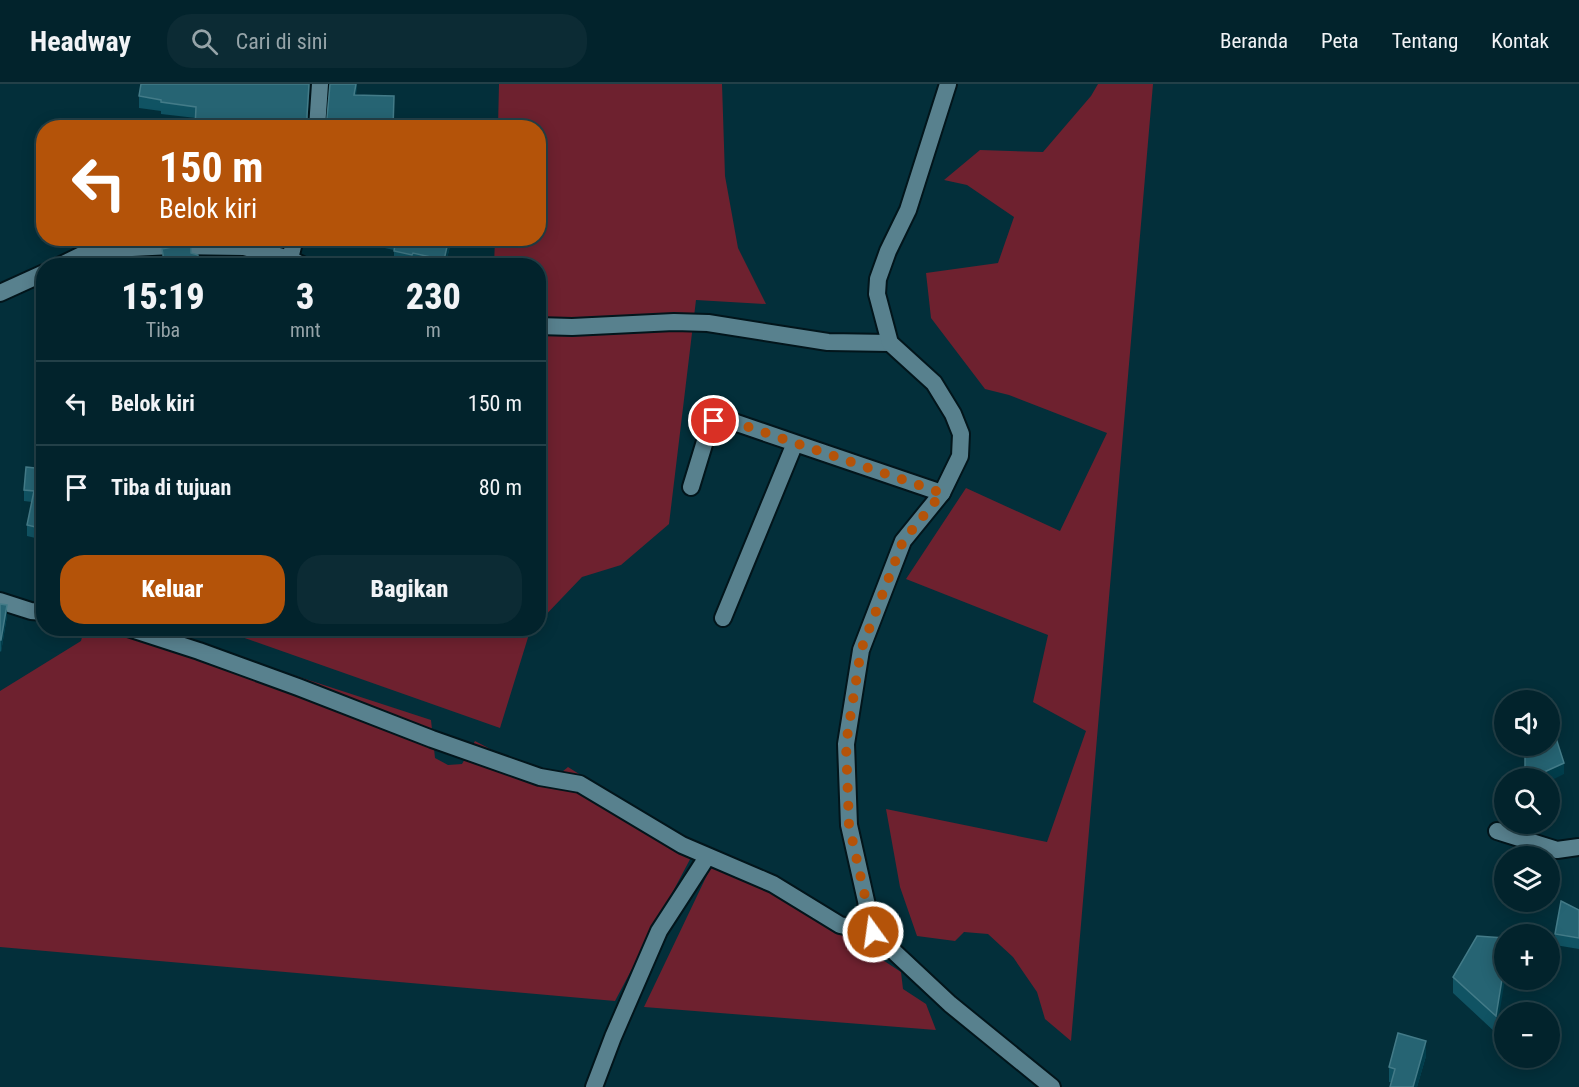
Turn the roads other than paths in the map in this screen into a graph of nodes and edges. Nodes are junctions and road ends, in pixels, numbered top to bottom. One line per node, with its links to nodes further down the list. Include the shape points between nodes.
1 (320, 84): 3 (street)
2 (948, 84): 11 (street, via 908,210 878,279 877,294)
3 (317, 120)
4 (172, 246): 6 (street, via 92,250)
5 (172, 246): 7 (street, via 244,247)
6 (76, 258)
7 (283, 258)
8 (36, 277): 9 (street)
9 (0, 293)
10 (546, 326): 11 (street, via 708,323 828,342)
11 (890, 343): 14 (street, via 934,383 961,434 960,456)
12 (795, 443): 13 (street, via 725,419 714,421); 14 (street); 17 (street)
13 (691, 487)
14 (942, 493): 22 (street, via 903,541 861,650 846,744 849,825)
15 (0, 601): 16 (street)
16 (36, 611)
17 (723, 618)
18 (153, 636): 21 (street, via 540,777 580,784)
19 (1506, 834): 20 (street, via 1557,850)
20 (1579, 847)
21 (706, 857): 22 (street, via 772,884 840,925); 23 (street, via 659,931)
22 (873, 932): 24 (street, via 950,1004)
23 (594, 1087)
24 (1052, 1087)

